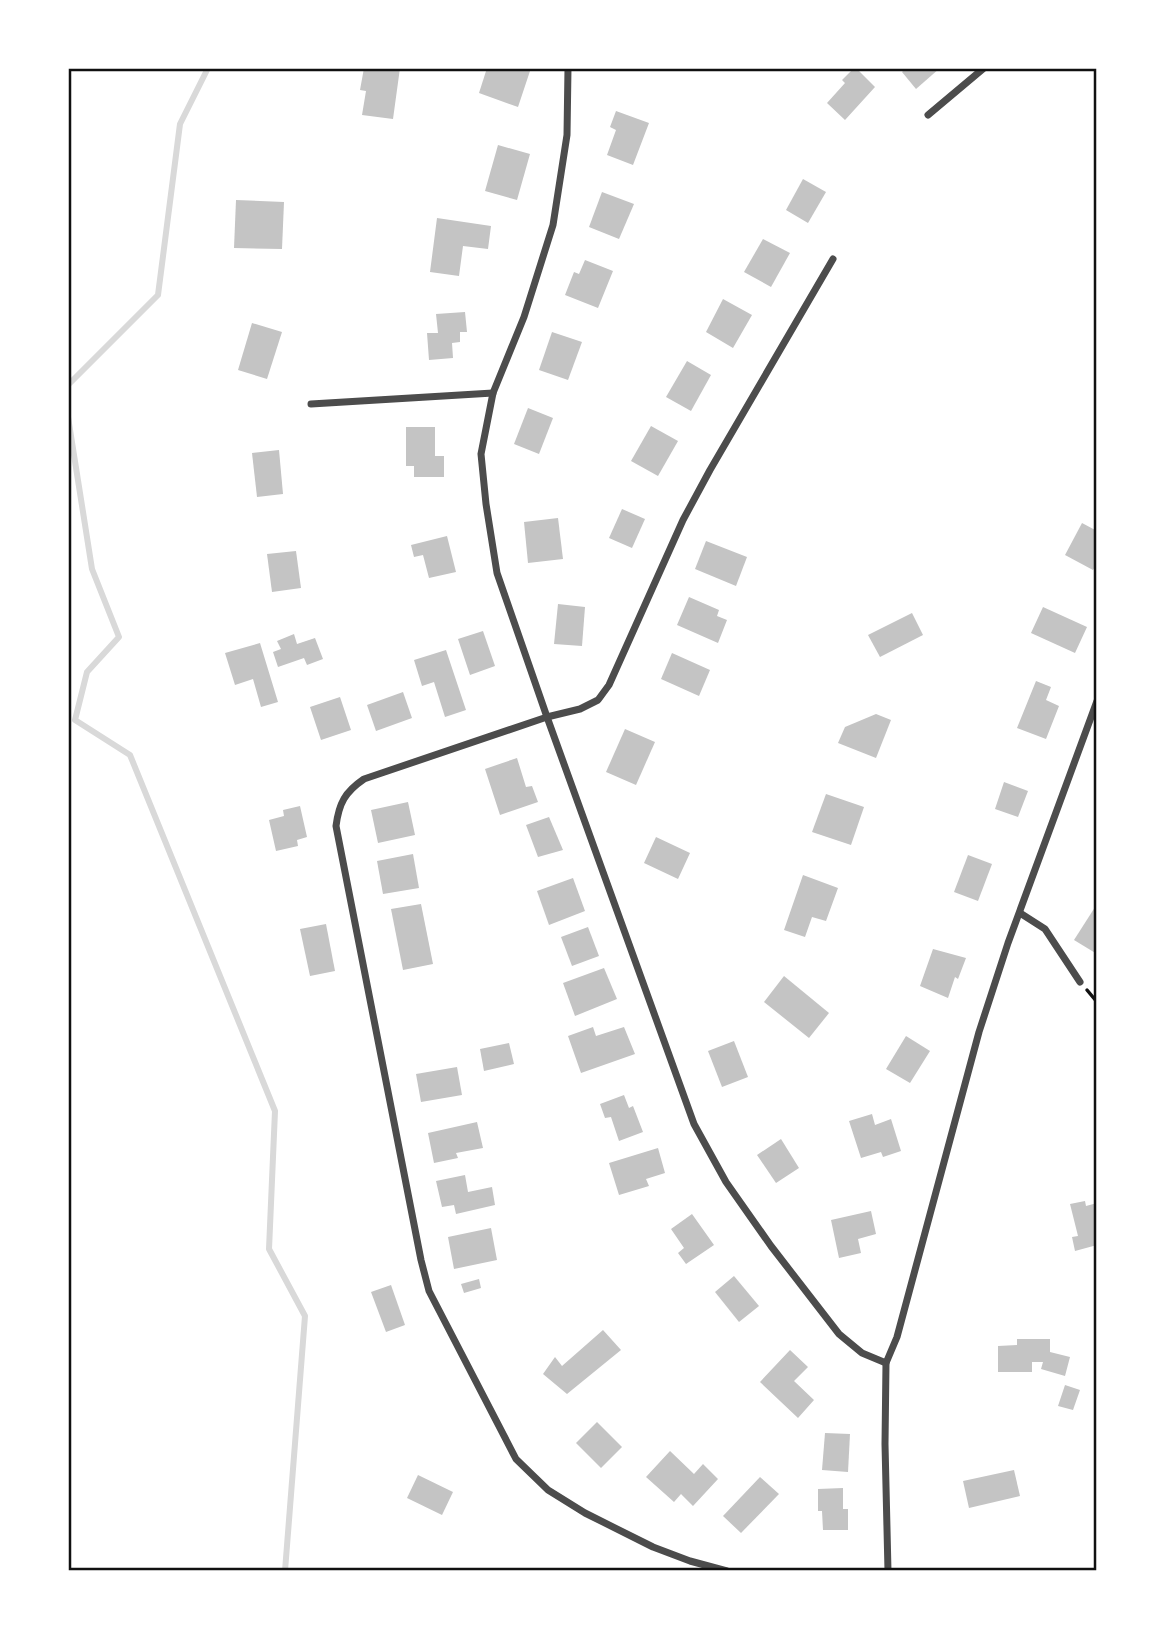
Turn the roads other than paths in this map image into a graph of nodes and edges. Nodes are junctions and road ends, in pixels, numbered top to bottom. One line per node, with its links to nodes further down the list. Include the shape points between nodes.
1 (568, 68): 5 (street, via 567,135 553,225 524,317)
2 (984, 68): 3 (street)
3 (928, 115)
4 (833, 259): 8 (street, via 710,470 610,685 598,700)
5 (493, 393): 6 (street); 8 (street, via 481,454 497,573)
6 (311, 404)
7 (1097, 701): 9 (street)
8 (547, 717): 11 (street, via 694,1124 726,1182 839,1334 862,1353); 12 (street, via 364,779 344,796 338,812 336,826 421,1260 429,1291 516,1459 548,1490 584,1513 653,1547)
9 (1020, 913): 10 (street, via 1045,929); 11 (street, via 979,1032 898,1337)
10 (1080, 982)
11 (886, 1363): 13 (street)
12 (727, 1571)
13 (888, 1571)

